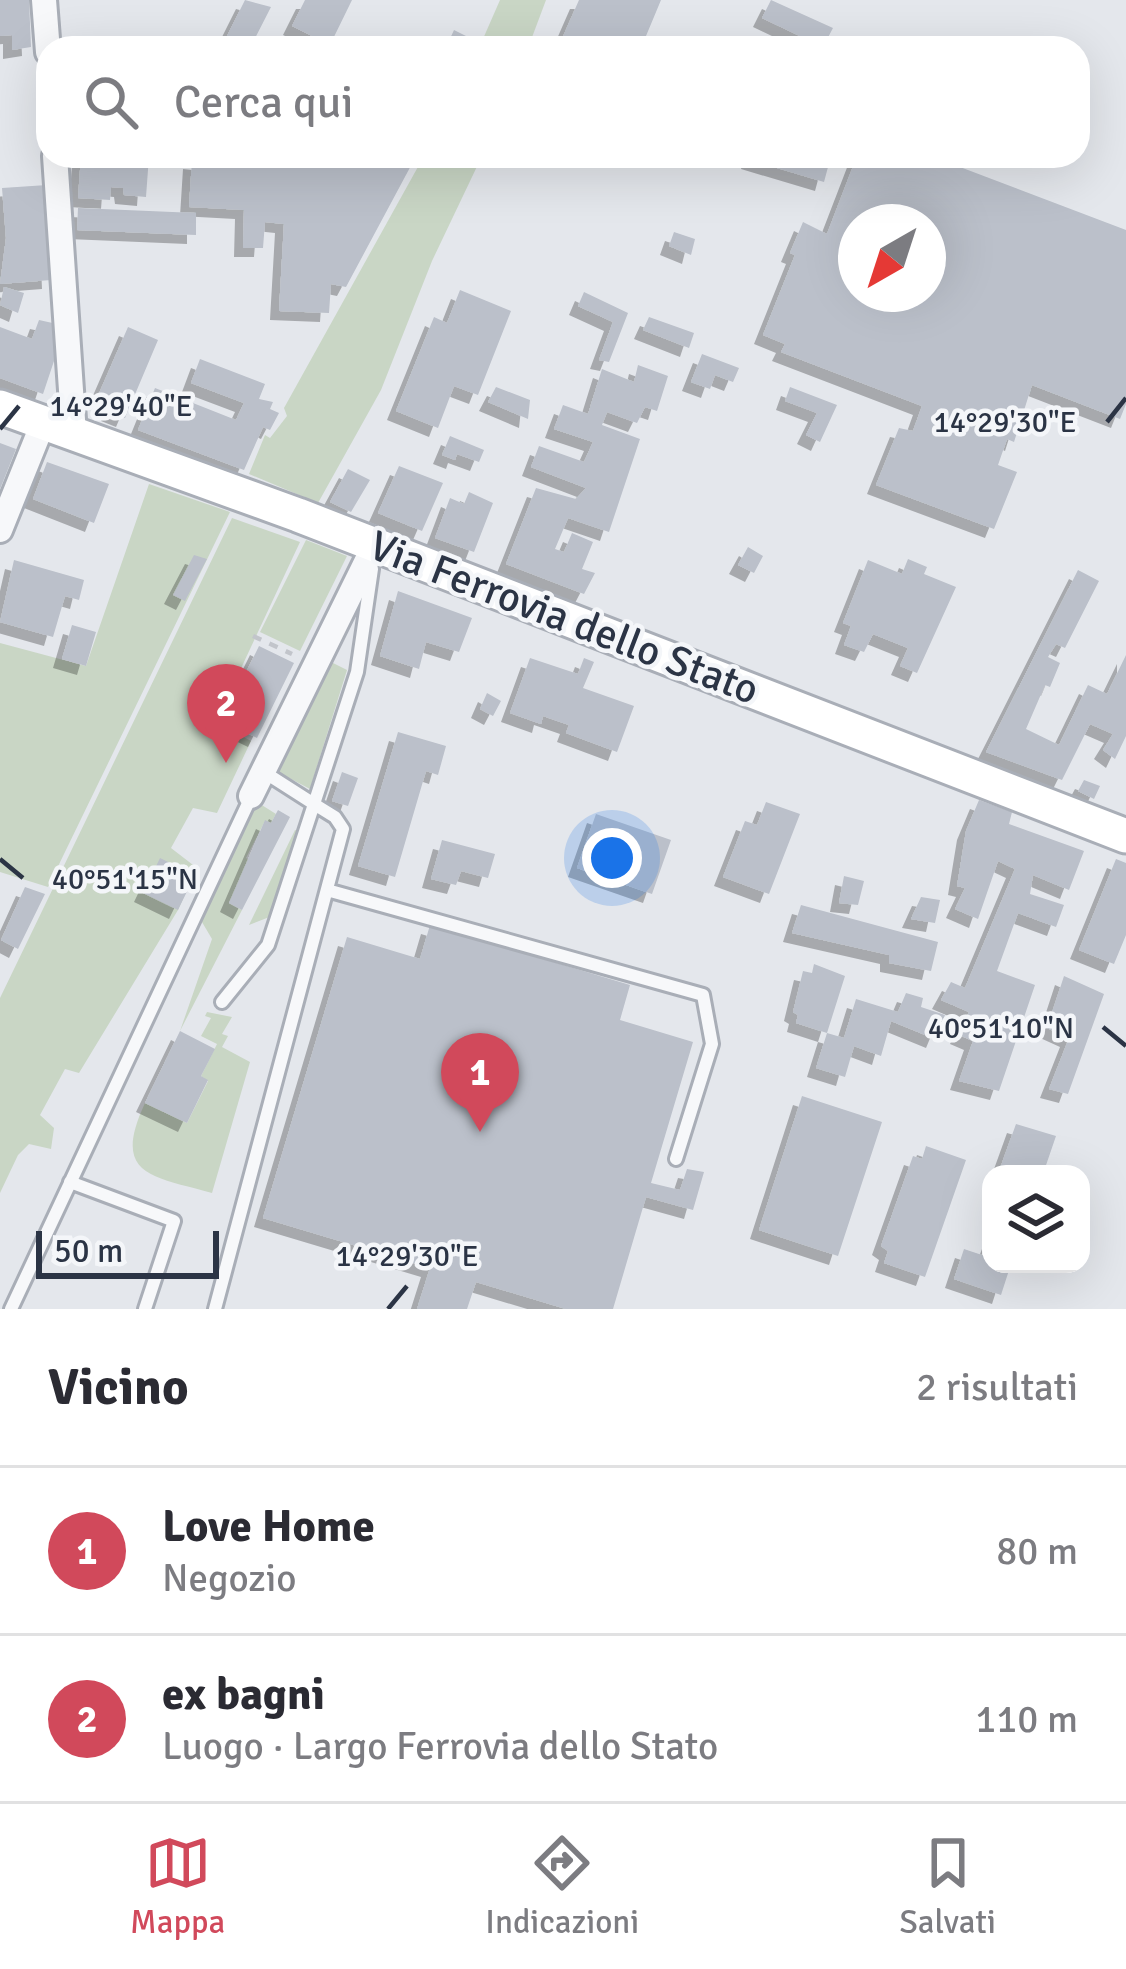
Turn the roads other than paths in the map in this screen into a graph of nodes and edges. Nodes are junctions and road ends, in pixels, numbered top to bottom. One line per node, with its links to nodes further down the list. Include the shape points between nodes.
1 (44, 0): 2 (street)
2 (47, 36)
3 (55, 168): 5 (street)
4 (0, 407): 5 (main road, Via Ferrovia dello Stato)
5 (58, 429): 6 (street); 7 (main road, Via Ferrovia dello Stato)
6 (0, 530)
7 (375, 544): 8 (street); 10 (lane, via 357,671); 11 (main road, Via Ferrovia dello Stato)
8 (263, 771): 9 (street); 10 (lane)
9 (251, 796): 15 (lane)
10 (314, 804): 12 (lane, via 343,830); 13 (lane, via 268,945)
11 (1126, 836)
12 (327, 890): 14 (lane, via 703,995 712,1045); 18 (lane)
13 (222, 1003)
14 (676, 1159)
15 (70, 1182): 16 (lane); 17 (lane, via 174,1221)
16 (11, 1309)
17 (146, 1309)
18 (215, 1309)

